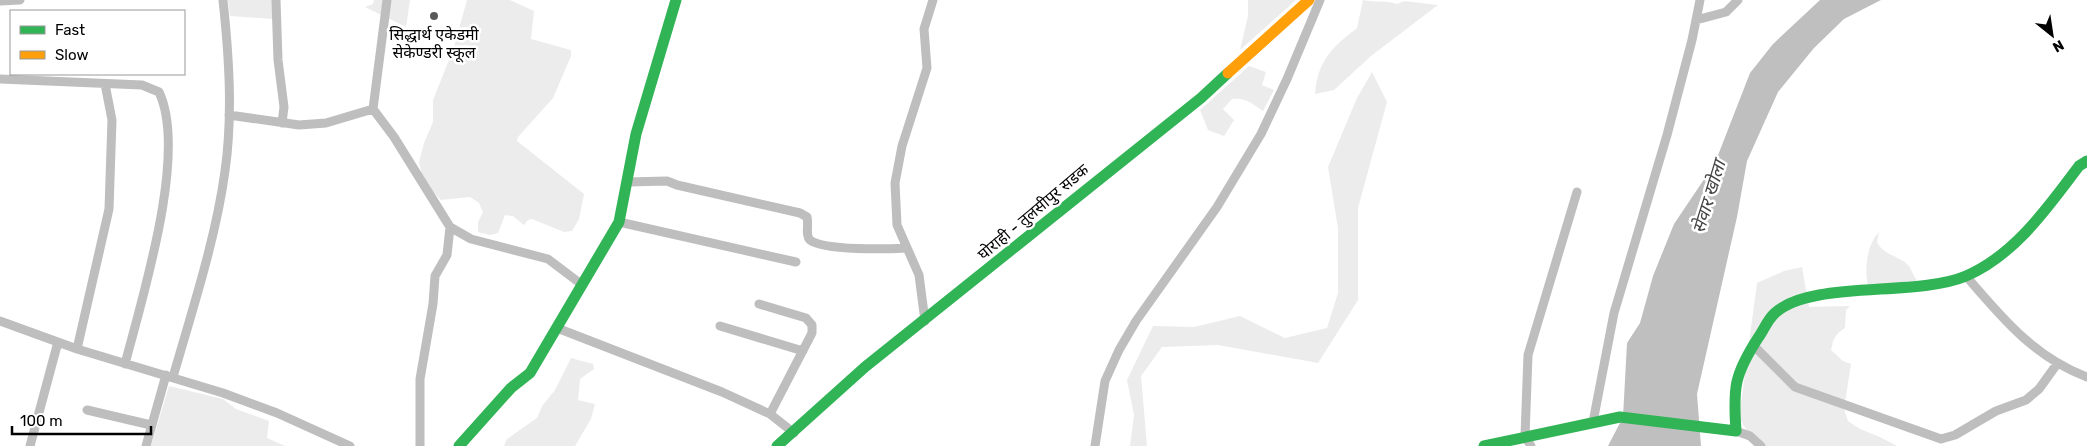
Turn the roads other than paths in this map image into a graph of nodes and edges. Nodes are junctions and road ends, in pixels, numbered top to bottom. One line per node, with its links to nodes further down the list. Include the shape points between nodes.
1 (21, 0): 11 (street)
2 (223, 0): 16 (street)
3 (276, 0): 17 (street, via 284,107)
4 (388, 0): 15 (street)
5 (676, 0): 19 (street, via 636,134)
6 (933, 0): 23 (street, via 924,29 927,68 902,146 895,183 897,225)
7 (1309, 0): 29 (street, घोराही - तुलसीपुर सडक, via 1201,98)
8 (1320, 0): 53 (street, via 1261,134 1119,350 1105,381)
9 (1700, 0): 12 (street)
10 (1738, 0): 12 (street, via 1726,12)
11 (0, 1)
12 (1696, 20): 42 (street, via 1667,135 1614,313)
13 (0, 79): 14 (street)
14 (104, 84): 34 (street, via 112,120 109,209); 36 (street, via 142,84 160,92 165,103 169,142 162,208)
15 (373, 109): 17 (street, via 326,123); 22 (street)
16 (229, 115): 17 (street); 38 (street, via 226,170 216,216)
17 (282, 123)
18 (2087, 161): 25 (street, via 2013,244)
19 (628, 182): 21 (street); 23 (street, via 667,181 800,213 807,217 808,237 822,244 866,250)
20 (1577, 192): 46 (street, via 1528,355)
21 (619, 222): 24 (street); 26 (street)
22 (450, 227): 26 (street, via 471,239 548,259); 50 (street, via 447,255 435,276 420,379)
23 (907, 248): 29 (street, via 919,275)
24 (796, 262)
25 (1966, 276): 33 (street, via 1925,286 1824,296 1789,305 1776,312); 37 (street, via 2016,333)
26 (581, 284): 31 (street)
27 (759, 304): 35 (street, via 806,318 812,325 812,333)
28 (0, 321): 32 (street)
29 (925, 321): 45 (street, घोराही - तुलसीपुर सडक, via 865,367)
30 (720, 326): 35 (street)
31 (557, 328): 41 (street); 51 (street, via 530,373 511,388)
32 (58, 342): 34 (street); 47 (street)
33 (1753, 345): 37 (street, via 1780,374 1802,390 1940,439 1955,435 1996,411 2026,400 2039,389); 44 (street, via 1734,378)
34 (77, 349): 36 (street)
35 (802, 351): 41 (street)
36 (125, 364): 38 (street)
37 (2056, 364): 39 (street)
38 (169, 376): 43 (street); 49 (street, via 277,413)
39 (2087, 377)
40 (87, 410): 43 (street)
41 (770, 414): 45 (street)
42 (1594, 422): 44 (street, via 1620,417); 46 (street)
43 (151, 425): 48 (street)
44 (1736, 431): 55 (street, via 1750,436)
45 (794, 433): 52 (street, घोराही - तुलसीपुर सडक)
46 (1528, 441): 54 (street)
47 (30, 446)
48 (146, 446)
49 (350, 446)
50 (420, 446)
51 (459, 446)
52 (777, 446)
53 (1095, 446)
54 (1484, 446)
55 (1761, 446)

